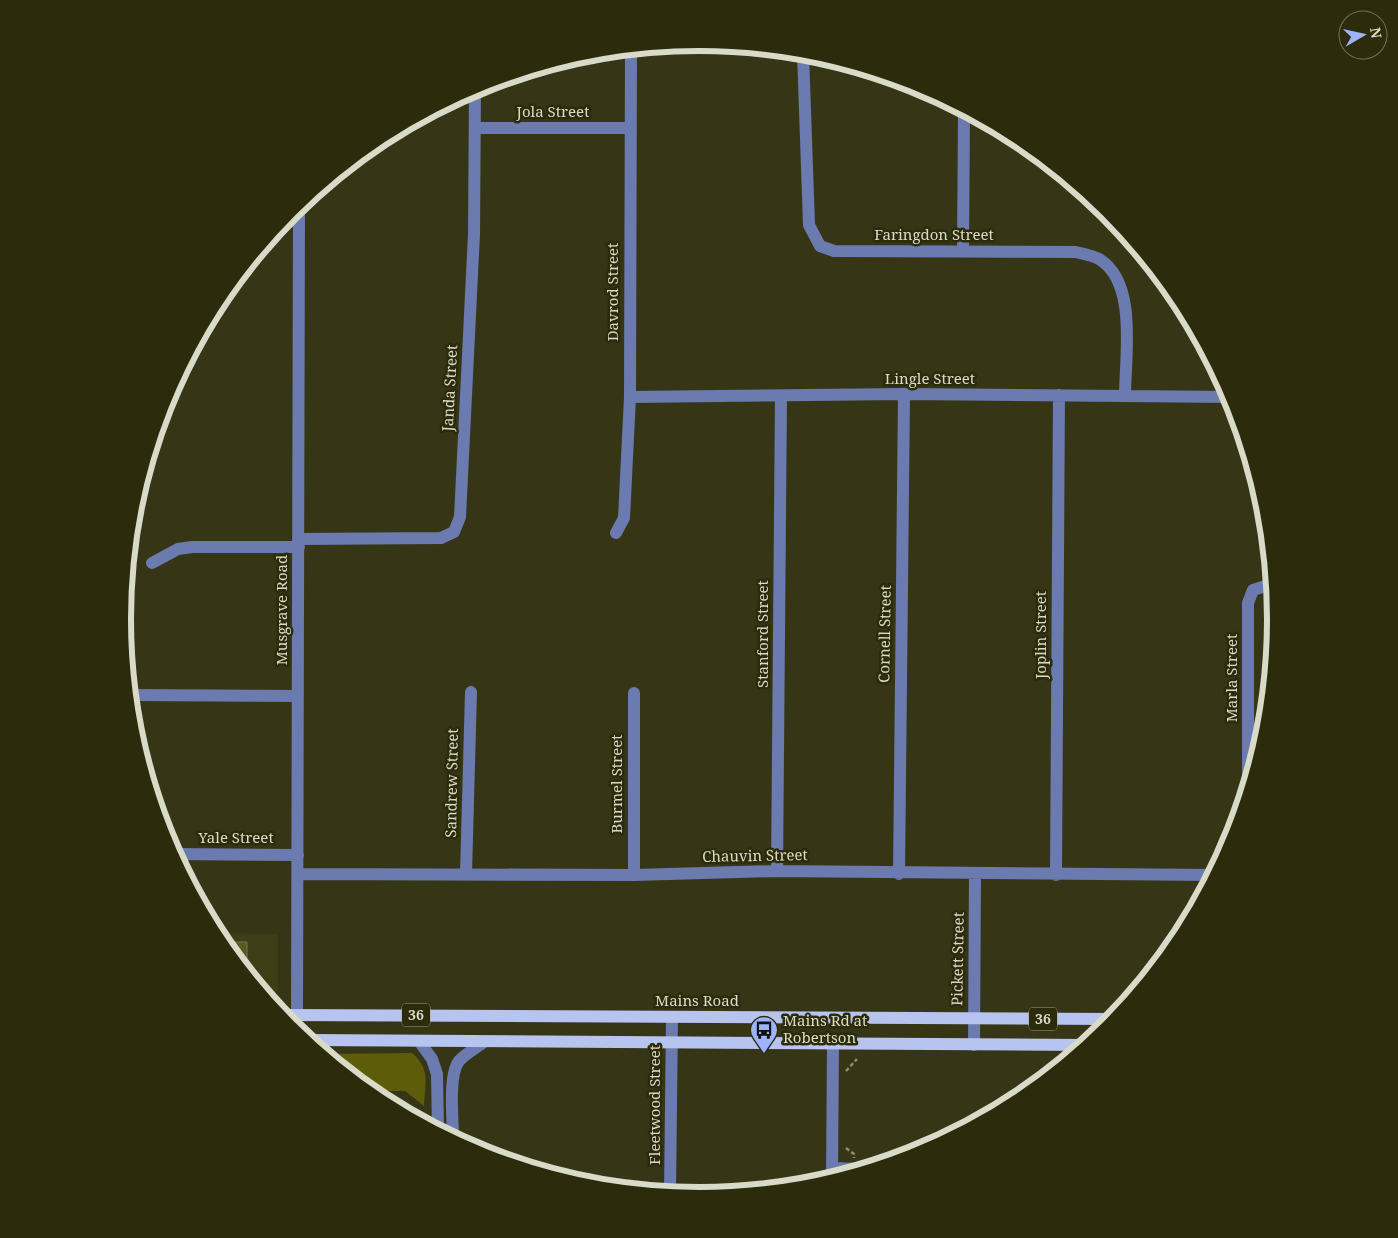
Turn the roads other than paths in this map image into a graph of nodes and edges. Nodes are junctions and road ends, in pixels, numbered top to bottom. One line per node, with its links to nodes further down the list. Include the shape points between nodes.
1 (631, 55): 6 (street, Davrod Street)
2 (803, 61): 8 (street, Faringdon Street, via 809,225 820,246 834,251)
3 (475, 97): 5 (street, Janda Street)
4 (964, 117): 8 (street)
5 (476, 128): 6 (street, Jola Street); 16 (street, Janda Street, via 460,517 454,532 441,538)
6 (631, 128): 13 (street, Davrod Street)
7 (299, 217): 16 (street, Musgrave Road)
8 (963, 251): 12 (street, Faringdon Street, via 1076,252 1098,259 1112,271 1122,289 1126,308)
9 (904, 394): 10 (street, Lingle Street); 11 (street, Lingle Street); 29 (street, Cornell Street)
10 (1058, 395): 12 (street, Lingle Street); 31 (street, Joplin Street)
11 (781, 396): 13 (street, Lingle Street); 26 (street, Stanford Street)
12 (1125, 396): 14 (street, Lingle Street)
13 (630, 397): 15 (street, Davrod Street, via 624,518)
14 (1222, 397)
15 (616, 533)
16 (299, 543): 17 (street, Janda Street, via 192,547 178,549); 22 (street, Musgrave Road)
17 (152, 562)
18 (1266, 586): 23 (street, Marla Street, via 1253,590 1248,603)
19 (471, 692): 28 (street, Sandrew Street)
20 (634, 693): 32 (street, Burmel Street)
21 (136, 695): 22 (street)
22 (298, 696): 25 (street, Musgrave Road)
23 (1248, 762)
24 (183, 854): 25 (street, Yale Street)
25 (298, 855): 27 (street, Musgrave Road)
26 (777, 871): 29 (street, Chauvin Street); 32 (street, Chauvin Street)
27 (298, 874): 28 (street, Chauvin Street); 35 (street, Musgrave Road)
28 (466, 874): 32 (street, Chauvin Street)
29 (899, 874): 30 (street, Chauvin Street)
30 (975, 874): 31 (street, Chauvin Street); 37 (street, Pickett Street)
31 (1056, 874): 33 (street, Chauvin Street)
32 (634, 875)
33 (1205, 875)
34 (293, 1015): 35 (main road, Mains Road / 36)
35 (297, 1015): 36 (main road, Mains Road / 36)
36 (672, 1017): 37 (main road, Mains Road / 36); 42 (street, Fleetwood Street)
37 (974, 1019): 38 (main road, Mains Road / 36); 44 (street, Pickett Street)
38 (1100, 1020)
39 (319, 1040): 40 (main road, 36)
40 (419, 1041): 41 (main road, 36); 46 (street, via 432,1059 437,1074)
41 (484, 1042): 42 (main road, 36); 47 (street, via 456,1066)
42 (672, 1043): 43 (main road, 36); 49 (street, Fleetwood Street)
43 (834, 1044): 44 (main road, 36); 48 (street)
44 (974, 1044): 45 (main road, 36)
45 (1074, 1045)
46 (438, 1123)
47 (453, 1130)
48 (832, 1170)
49 (670, 1186)

